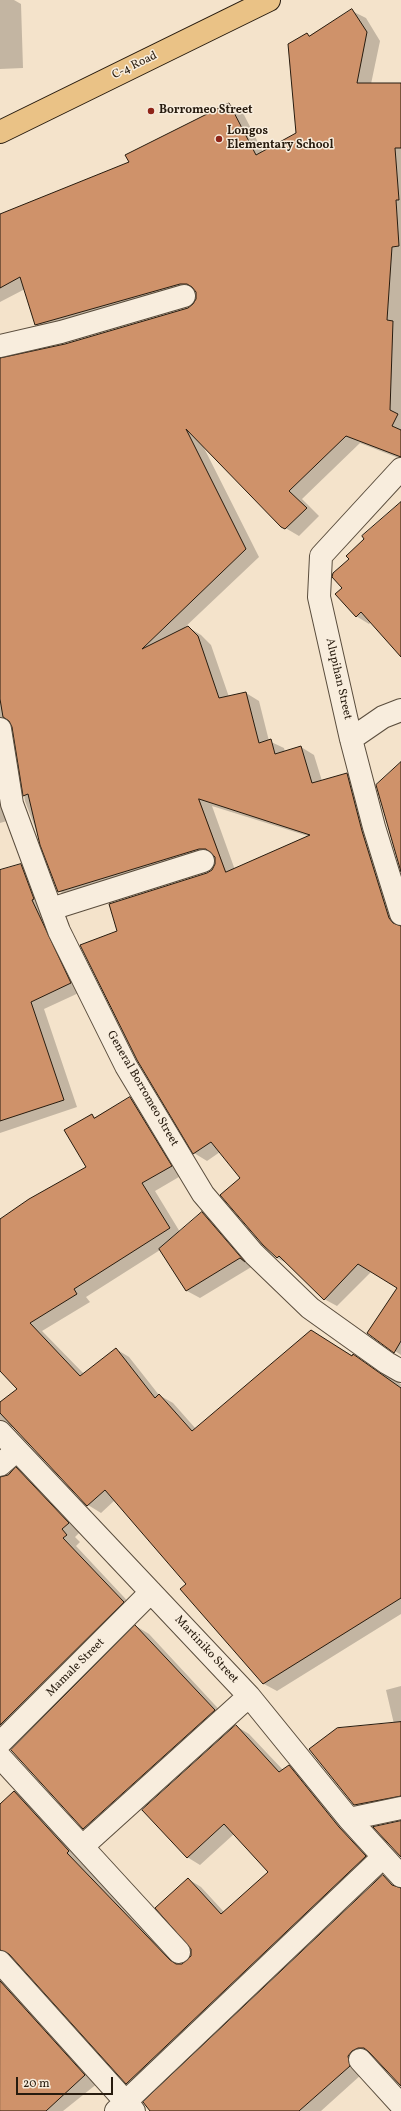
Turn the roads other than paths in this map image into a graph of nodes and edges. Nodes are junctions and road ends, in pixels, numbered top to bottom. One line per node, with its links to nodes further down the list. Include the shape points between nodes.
1 (269, 0): 2 (highway, C-4 Road)
2 (0, 132)
3 (184, 296): 4 (street, via 61,332)
4 (0, 346)
5 (401, 469): 8 (street, Alupihan Street, via 322,556 319,597)
6 (401, 710): 8 (street, via 383,717)
7 (0, 729): 10 (street, General Borromeo Street, via 12,804)
8 (351, 738): 11 (street, Alupihan Street, via 374,827)
9 (203, 861): 10 (street)
10 (51, 909): 12 (street, General Borromeo Street, via 59,931 126,1066 203,1194 254,1254 310,1308)
11 (401, 914)
12 (401, 1371)
13 (0, 1432): 14 (street, Martiniko Street)
14 (17, 1450): 15 (street); 16 (street, Martiniko Street)
15 (0, 1465)
16 (152, 1592): 17 (street, Martiniko Street); 18 (street, Mamale Street)
17 (249, 1696): 21 (street, Martiniko Street); 22 (street)
18 (0, 1743)
19 (0, 1756): 22 (street)
20 (401, 1808): 21 (street)
21 (349, 1819): 23 (street, Martiniko Street)
22 (83, 1846): 25 (street)
23 (383, 1857): 24 (street, Martiniko Street); 29 (street)
24 (401, 1876)
25 (179, 1952)
26 (0, 1962): 29 (street)
27 (360, 2060): 28 (street)
28 (401, 2105)
29 (125, 2108)

